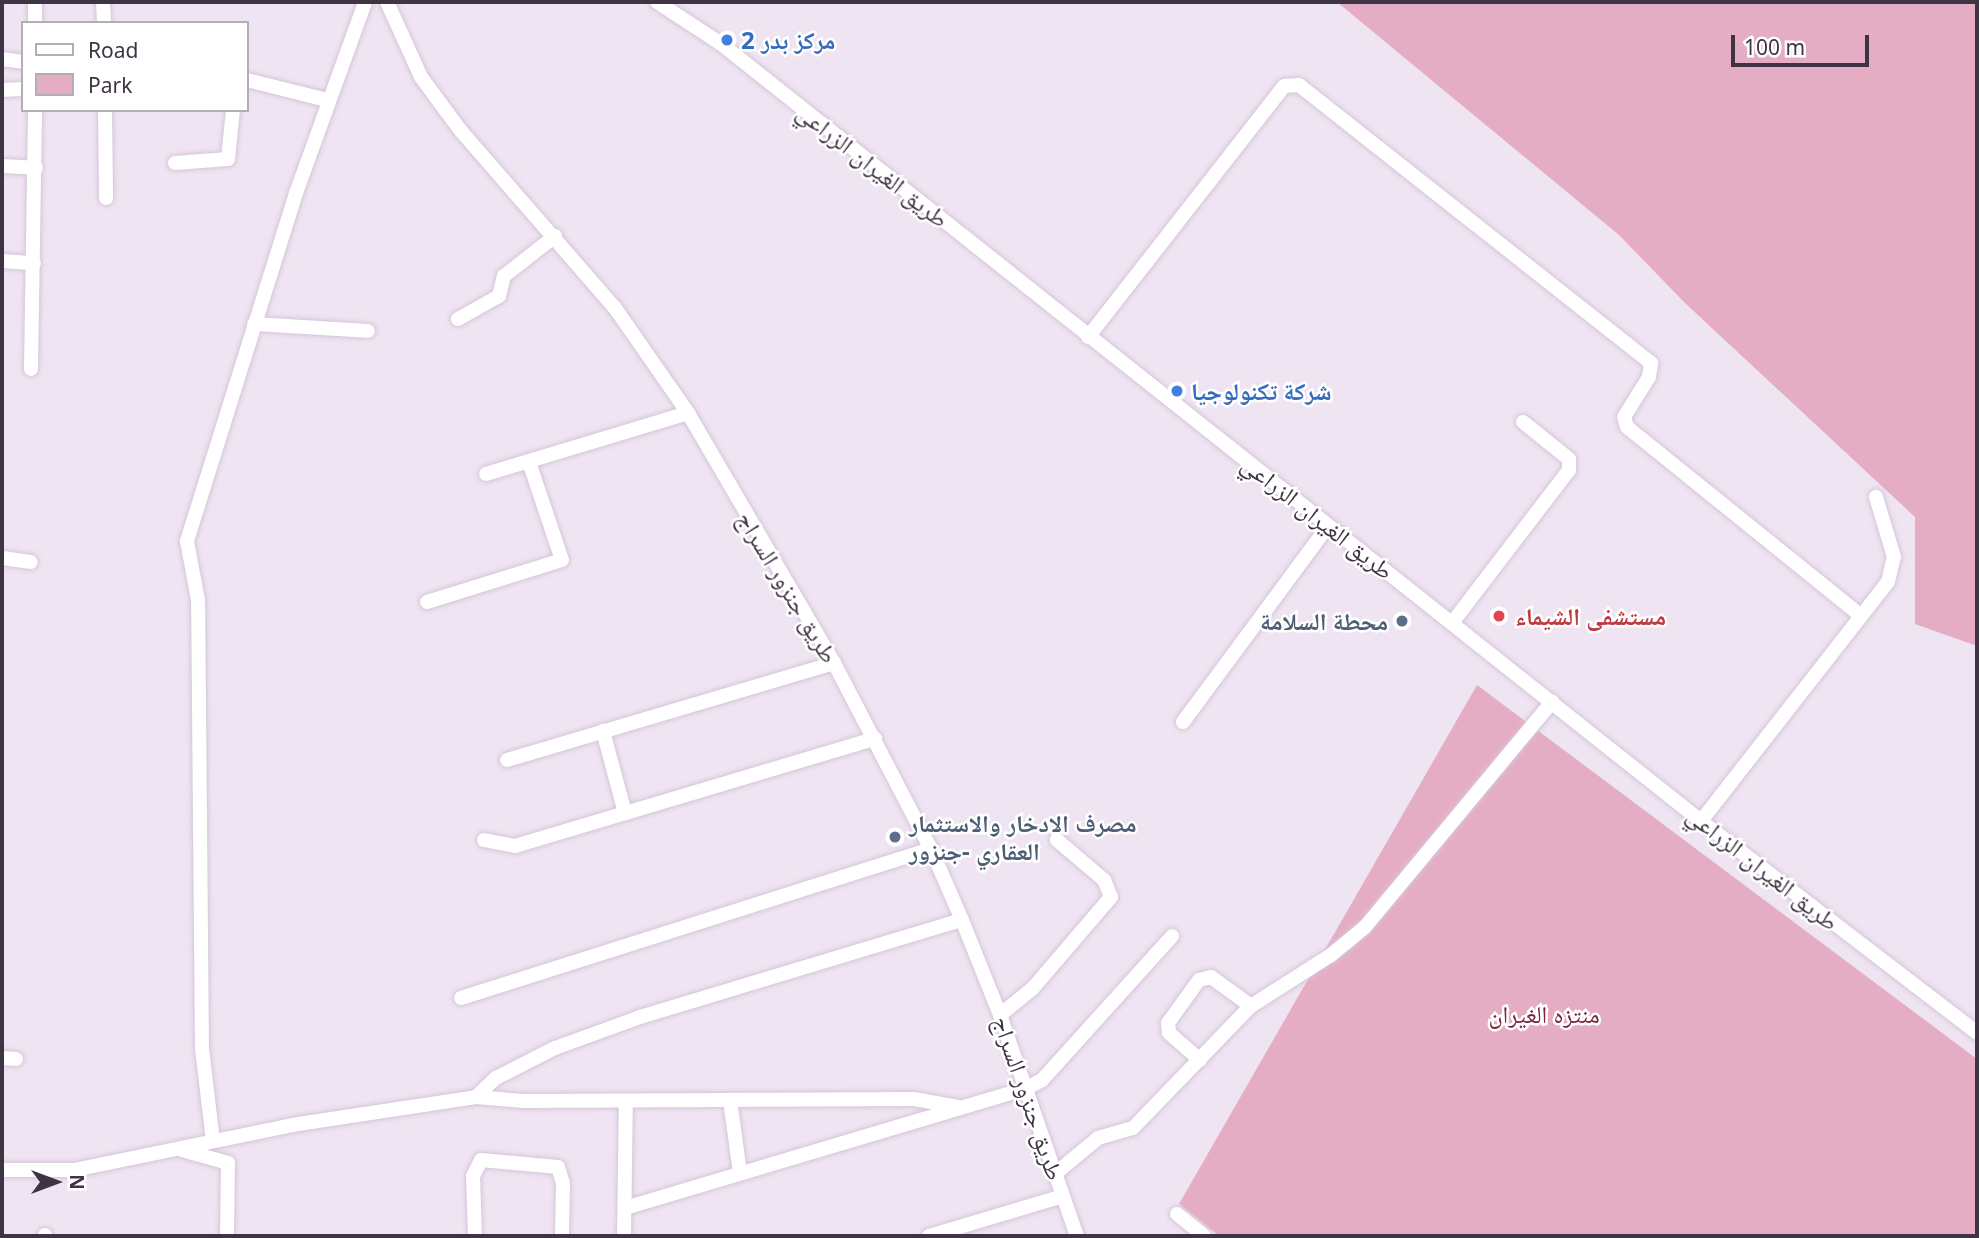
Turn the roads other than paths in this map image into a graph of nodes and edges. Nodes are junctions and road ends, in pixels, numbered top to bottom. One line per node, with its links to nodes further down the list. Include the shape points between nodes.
1 (35, 2): 6 (street)
2 (103, 2): 7 (street)
3 (366, 2): 13 (street)
4 (387, 2): 21 (street, طريق جنزور السراج, via 421,77 461,131)
5 (657, 2): 27 (street, طريق الغيران الزراعي, via 720,43)
6 (34, 21)
7 (104, 21)
8 (2, 59): 9 (street)
9 (21, 62)
10 (248, 80): 13 (street)
11 (21, 89): 12 (street)
12 (2, 90)
13 (327, 100): 25 (street)
14 (35, 112): 19 (street)
15 (105, 112): 20 (street)
16 (233, 112): 17 (street, via 228,159)
17 (175, 163)
18 (2, 166): 19 (street)
19 (36, 168): 23 (street)
20 (106, 198)
21 (555, 236): 24 (street, via 504,276 499,296); 29 (street, طريق جنزور السراج, via 627,325)
22 (2, 261): 23 (street)
23 (34, 263): 28 (street)
24 (458, 319)
25 (254, 324): 26 (street); 63 (street, via 187,541 198,600 202,1049)
26 (368, 331)
27 (1088, 337): 34 (street, طريق الغيران الزراعي); 38 (street, via 1284,86 1299,85 1651,363 1649,377 1624,417 1626,427)
28 (31, 369)
29 (688, 412): 31 (street); 40 (street, طريق جنزور السراج)
30 (1523, 422): 39 (street, via 1569,459 1569,470)
31 (529, 462): 32 (street); 37 (street, via 562,560)
32 (486, 474)
33 (1875, 497): 38 (street, via 1894,569)
34 (1328, 526): 39 (street, طريق الغيران الزراعي); 42 (street)
35 (2, 558): 36 (street)
36 (32, 562)
37 (427, 602)
38 (1860, 614): 47 (street)
39 (1452, 623): 41 (street, طريق الغيران الزراعي)
40 (834, 663): 43 (street); 44 (street, طريق جنزور السراج)
41 (1552, 702): 47 (street, طريق الغيران الزراعي); 54 (street, via 1366,927)
42 (1182, 722)
43 (603, 731): 45 (street); 46 (street)
44 (874, 739): 46 (street); 50 (street, طريق جنزور السراج)
45 (507, 760)
46 (625, 813): 48 (street, via 516,846)
47 (1701, 821): 56 (street, طريق الغيران الزراعي)
48 (484, 840)
49 (1057, 840): 55 (street, via 1104,880 1111,897 1033,988)
50 (931, 849): 51 (street, طريق جنزور السراج); 53 (street)
51 (962, 920): 55 (street, طريق جنزور السراج); 59 (street, via 640,1017 555,1048 496,1078)
52 (1172, 936): 58 (street, via 1042,1080)
53 (461, 998)
54 (1251, 1006): 57 (street); 57 (street, via 1211,977 1199,980 1168,1023 1169,1033)
55 (1000, 1014): 58 (street, طريق جنزور السراج)
56 (1977, 1033)
57 (1200, 1060): 66 (street, via 1133,1128 1098,1138)
58 (1027, 1088): 62 (street); 66 (street, طريق جنزور السراج)
59 (476, 1097): 61 (street); 63 (street, via 402,1105)
60 (730, 1100): 61 (street); 62 (street, via 914,1098); 67 (street)
61 (626, 1101): 69 (street)
62 (959, 1107): 67 (street)
63 (213, 1142): 64 (street)
64 (180, 1149): 65 (street, via 74,1170); 71 (street, via 228,1163)
65 (2, 1170)
66 (1056, 1172): 68 (street, طريق جنزور السراج)
67 (740, 1173): 69 (street)
68 (1063, 1196): 75 (street); 76 (street, طريق جنزور السراج)
69 (625, 1208): 74 (street)
70 (1177, 1214): 77 (street)
71 (228, 1236)
72 (475, 1236): 73 (street, via 474,1169 481,1160 558,1167 563,1182)
73 (562, 1236)
74 (624, 1236)
75 (929, 1236)
76 (1077, 1236)
77 (1204, 1236)

